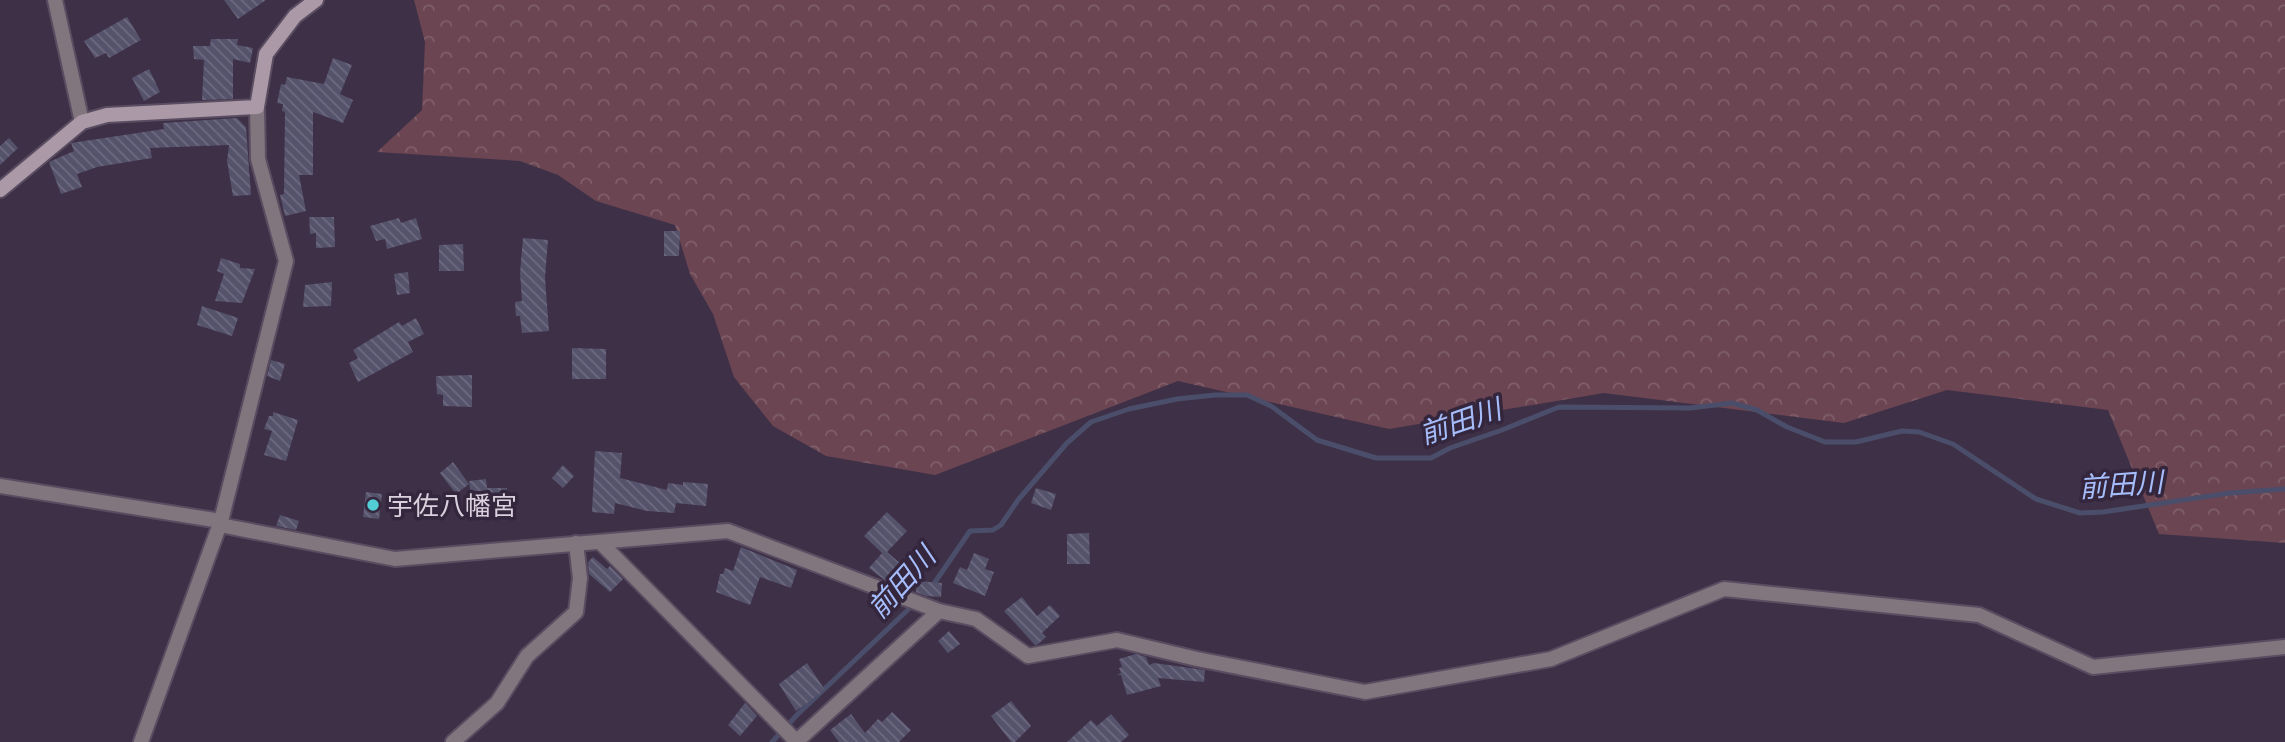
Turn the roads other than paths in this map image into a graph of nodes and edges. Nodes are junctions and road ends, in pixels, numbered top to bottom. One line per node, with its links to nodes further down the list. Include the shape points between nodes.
1 (55, 0): 4 (street)
2 (316, 0): 3 (main road, via 295,16 266,54)
3 (257, 107): 4 (main road, via 107,115); 7 (street, via 258,159 286,261)
4 (82, 122): 5 (main road)
5 (0, 190)
6 (0, 486): 7 (street)
7 (221, 523): 9 (street, via 395,559); 12 (street)
8 (600, 542): 9 (street); 10 (street, via 728,531); 14 (street)
9 (576, 543): 13 (street, via 580,578 576,612 527,656 497,703)
10 (939, 611): 11 (street, via 976,619 1028,656 1117,640 1365,692 1552,659 1724,589 1979,615 2093,667); 14 (street)
11 (2285, 647)
12 (141, 742)
13 (453, 742)
14 (797, 742)

